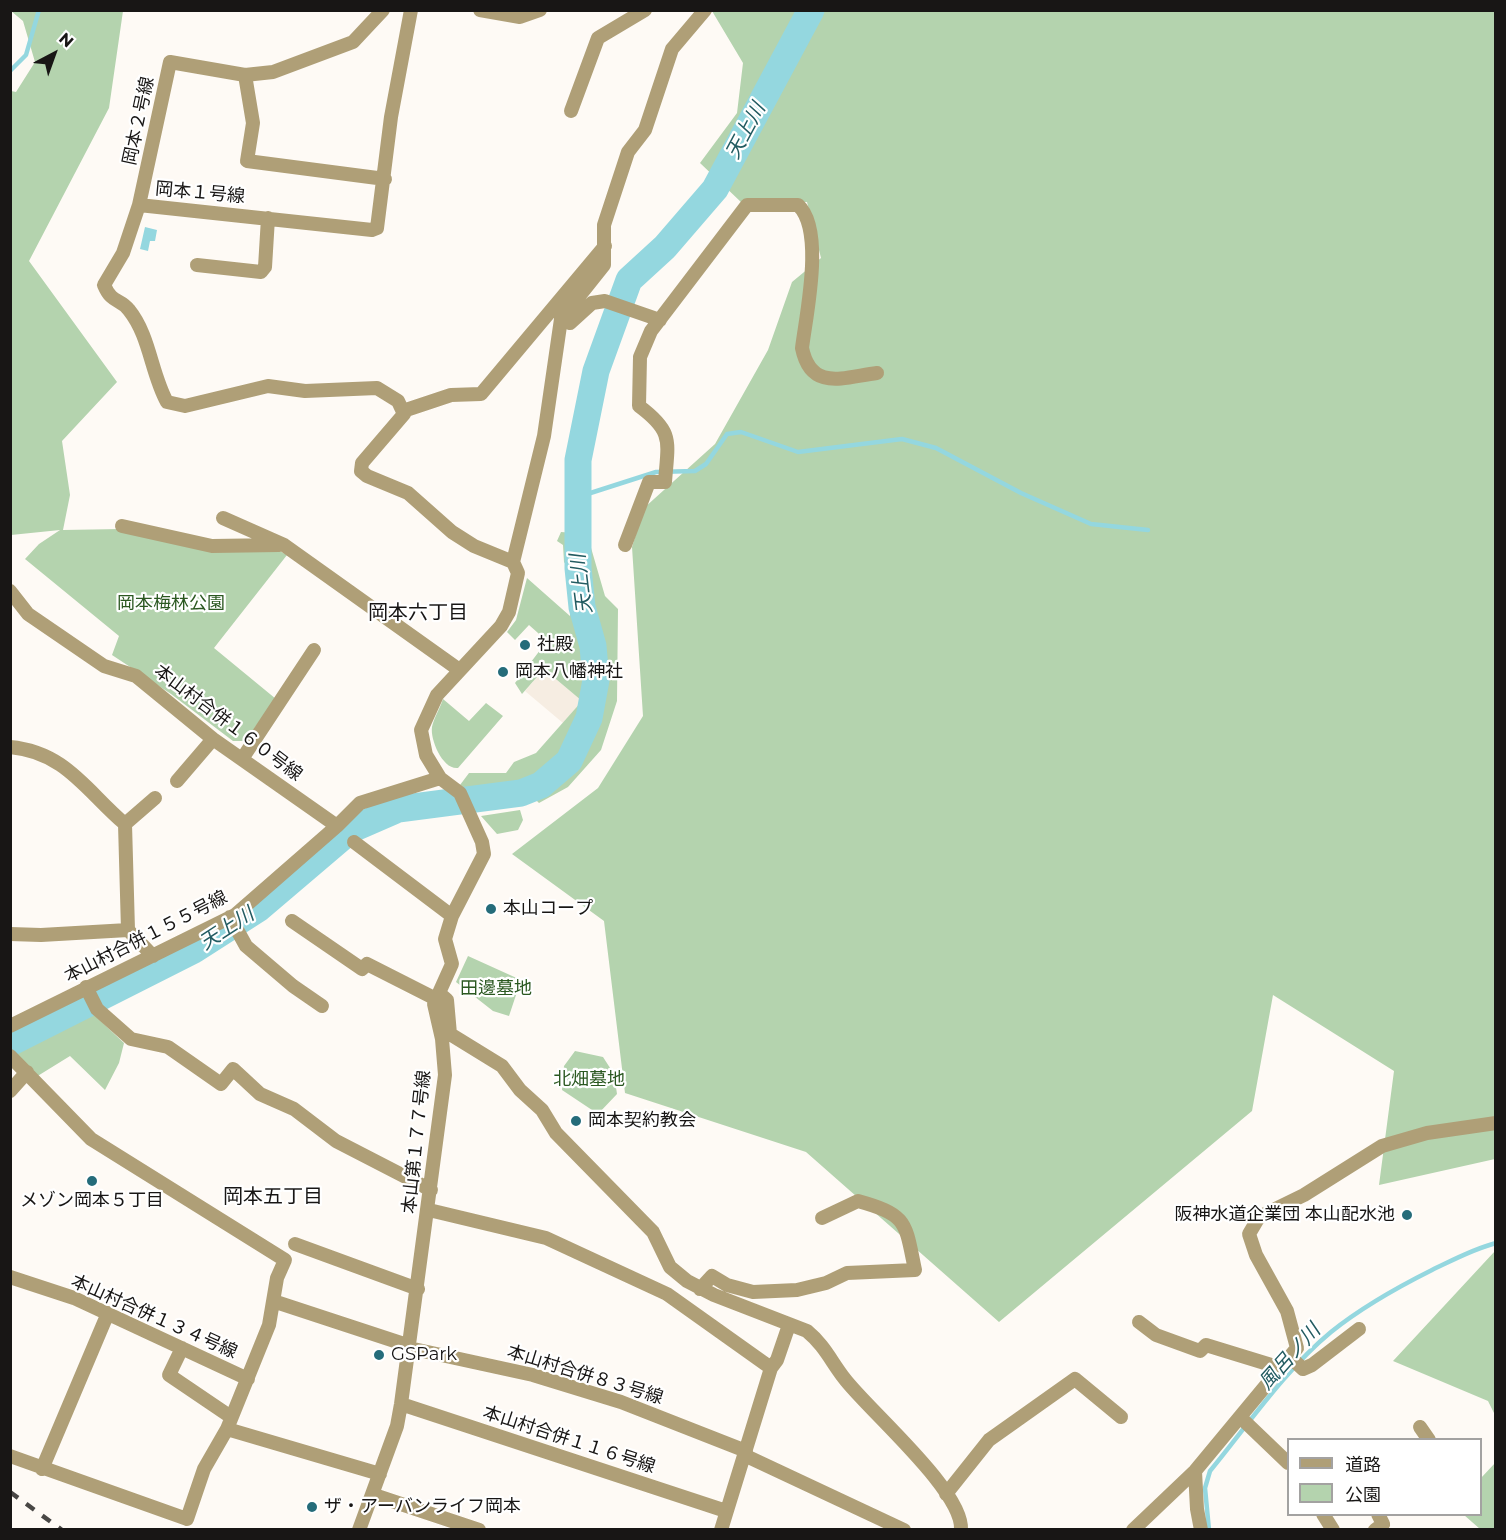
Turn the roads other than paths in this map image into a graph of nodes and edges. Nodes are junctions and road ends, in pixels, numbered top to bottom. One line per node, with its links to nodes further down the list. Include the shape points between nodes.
1 (383, 10): 7 (street, via 353,42 273,72)
2 (411, 10): 9 (street, via 391,117)
3 (480, 10): 4 (street, via 520,17)
4 (540, 10)
5 (645, 10): 8 (street, via 598,38)
6 (705, 10): 12 (street, via 672,49 645,130 628,152 604,225)
7 (245, 75): 9 (street, via 253,123 247,161); 10 (street, 岡本２号線, via 170,62)
8 (571, 111)
9 (385, 179): 11 (street, 岡本１号線, via 377,228)
10 (139, 206): 11 (street, 岡本１号線); 17 (street, 岡本１号線, via 123,253 104,285 110,297 129,309 144,337 156,382 167,402 185,406 268,386 305,391 377,388 398,401)
11 (268, 218): 13 (street, via 265,267 261,272)
12 (605, 246): 15 (street, via 604,265); 17 (street, via 481,394 452,396)
13 (197, 265)
14 (653, 317): 15 (street, via 605,301 592,303 570,323); 16 (street, via 747,205 798,205 804,210 813,254 802,348 805,363 826,380); 21 (street, via 640,357 639,406 659,421 668,438 665,482 649,482)
15 (561, 319): 22 (street, via 544,436)
16 (877, 373)
17 (403, 411): 22 (street, via 392,431 362,463 361,471 408,493 474,546)
18 (223, 518): 20 (street)
19 (122, 526): 20 (street, via 212,546)
20 (284, 545): 25 (street)
21 (625, 545)
22 (513, 562): 25 (street, via 518,573 501,626)
23 (10, 591): 26 (street, 本山村合併１６０号線, via 28,614 104,666 136,676)
24 (314, 650): 28 (street)
25 (458, 669): 29 (street, via 436,695 421,730 426,754)
26 (213, 738): 28 (street, 本山村合併１６０号線); 30 (street)
27 (10, 747): 32 (street, via 56,760 76,774)
28 (242, 759): 33 (street, 本山村合併１６０号線)
29 (440, 778): 33 (street, 本山村合併１５５号線, via 360,803); 35 (street, via 460,793 484,854)
30 (177, 781)
31 (155, 798): 32 (street)
32 (125, 824): 38 (street)
33 (337, 826): 36 (street, 本山村合併１５５号線)
34 (354, 842): 35 (street)
35 (452, 916): 42 (street, via 446,939 452,964)
36 (232, 919): 40 (street, 本山村合併１５５号線); 43 (street, via 246,946)
37 (292, 921): 42 (street, via 362,969 367,964)
38 (128, 930): 39 (street); 40 (street)
39 (10, 934)
40 (153, 956): 41 (street, 本山村合併１５５号線)
41 (86, 987): 44 (street, 本山村合併１５５号線); 49 (street, via 97,1009 131,1039 168,1047 220,1084 233,1069 260,1095 294,1109 336,1140)
42 (438, 996): 49 (street, 本山第１７７号線, via 434,1004 445,1075); 54 (street, via 447,1000 450,1034 502,1065 520,1090 542,1110 556,1133 653,1232 670,1267)
43 (321, 1006)
44 (10, 1026)
45 (10, 1056): 46 (street)
46 (27, 1072): 47 (street); 56 (street, via 91,1139 285,1260)
47 (10, 1091)
48 (1496, 1124): 63 (street, via 1427,1133 1382,1146 1304,1195 1259,1217 1249,1234 1256,1255 1287,1311 1297,1348)
49 (431, 1190): 50 (street, 本山第１７７号線)
50 (429, 1210): 55 (street, 本山第１７７号線); 64 (street, via 546,1238 667,1294)
51 (822, 1218): 54 (street, via 858,1201 895,1214 908,1236 915,1270 847,1274 797,1290 753,1292 712,1276)
52 (295, 1244): 55 (street)
53 (10, 1277): 57 (street, 本山村合併１３４号線)
54 (700, 1288): 59 (street)
55 (417, 1289): 61 (street, 本山第１７７号線)
56 (273, 1301): 61 (street, 本山村合併８３号線); 65 (street, via 269,1325)
57 (108, 1313): 62 (street, 本山村合併１３４号線); 75 (street)
58 (1139, 1322): 63 (street, via 1156,1335 1200,1351 1206,1345)
59 (789, 1325): 64 (street); 78 (street, via 807,1331 821,1343 844,1379 902,1438)
60 (1359, 1329): 63 (street, via 1312,1365 1303,1369)
61 (410, 1347): 66 (street, 本山第１７７号線); 72 (street, 本山村合併８３号線, via 555,1381 621,1402)
62 (182, 1348): 65 (street, 本山村合併１３４号線); 69 (street, via 169,1375)
63 (1286, 1363): 67 (street)
64 (771, 1368): 72 (street)
65 (248, 1379): 69 (street)
66 (401, 1404): 77 (street, 本山第１７７号線); 80 (street, 本山村合併１１６号線)
67 (1240, 1416): 74 (street); 76 (street)
68 (1121, 1418): 78 (street, via 1075,1379 989,1440)
69 (229, 1423): 75 (street, via 204,1469 187,1519); 77 (street)
70 (1420, 1427): 71 (street)
71 (1428, 1438)
72 (745, 1453): 80 (street); 83 (street, 本山村合併８３号線)
73 (10, 1456): 75 (street)
74 (1287, 1462)
75 (42, 1469)
76 (1195, 1471): 89 (street); 90 (street)
77 (380, 1474): 79 (street, 本山第１７７号線)
78 (946, 1494): 88 (street, via 961,1521)
79 (374, 1495): 84 (street, 本山第１７７号線); 85 (street)
80 (726, 1510): 86 (street)
81 (1324, 1516): 91 (street)
82 (1379, 1516): 92 (street, via 1383,1524)
83 (887, 1526): 87 (street, 本山村合併８３号線)
84 (359, 1530)
85 (480, 1530)
86 (721, 1530)
87 (904, 1530)
88 (961, 1530)
89 (1133, 1530)
90 (1201, 1530)
91 (1333, 1530)
92 (1375, 1530)

